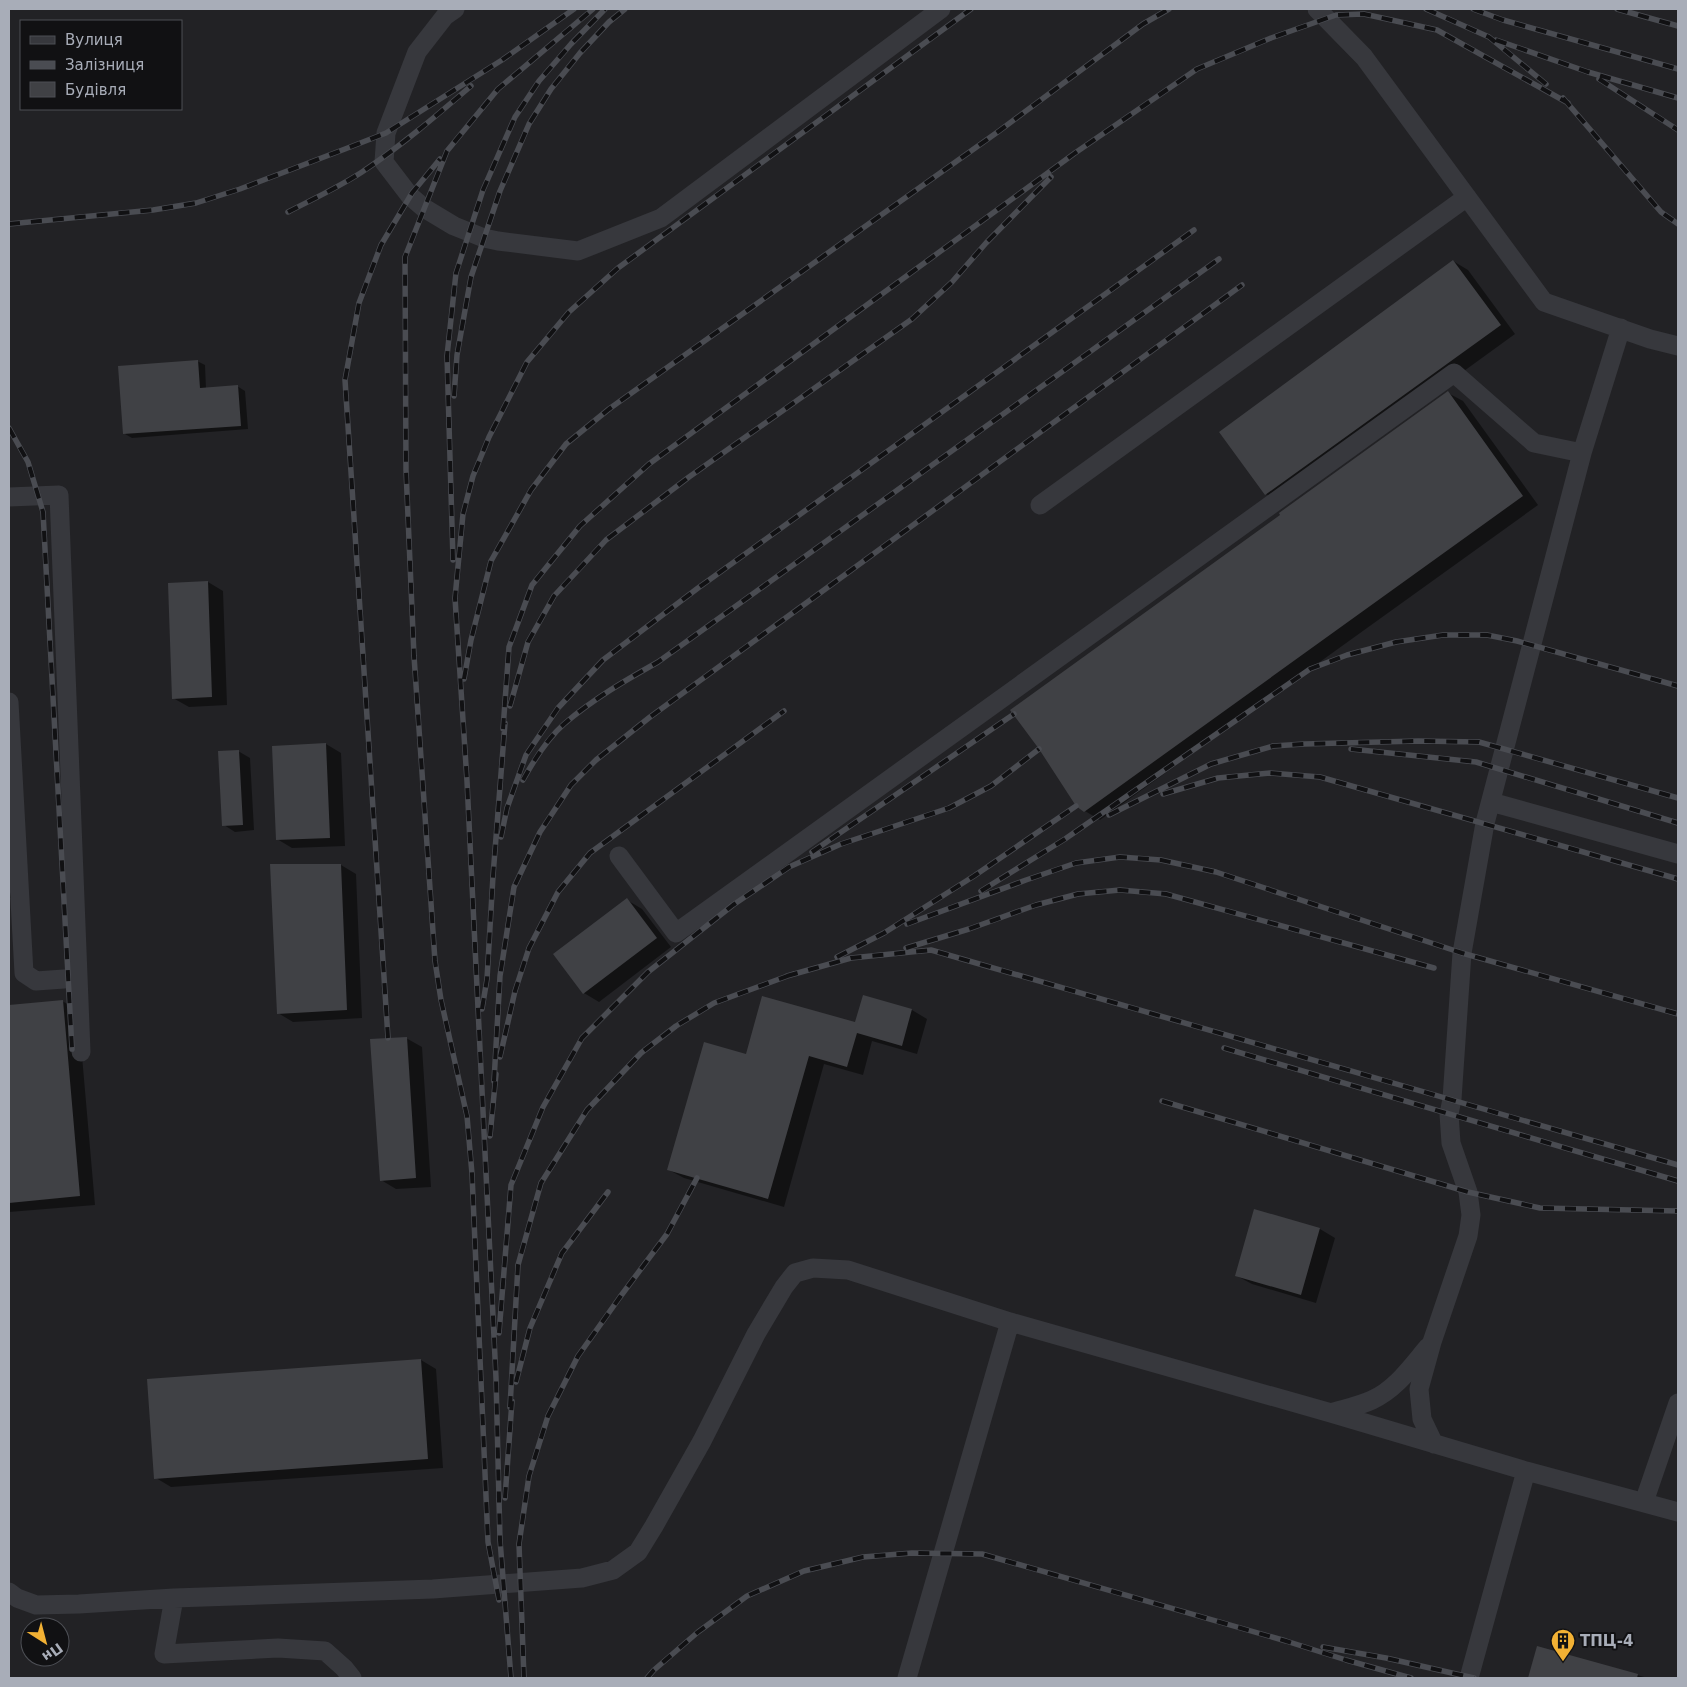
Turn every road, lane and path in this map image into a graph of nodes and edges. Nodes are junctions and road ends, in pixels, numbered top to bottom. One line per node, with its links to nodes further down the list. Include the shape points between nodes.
1 (455, 9): 2 (street, via 417,52 386,133 384,162 410,196 454,226 498,241 578,252 661,218)
2 (941, 9)
3 (1317, 9): 4 (street, via 1364,57)
4 (1467, 197): 5 (street, via 1544,302); 9 (street)
5 (1621, 328): 6 (street); 7 (street)
6 (1678, 346)
7 (1582, 453): 11 (street); 13 (street, via 1534,443 1454,373 676,933)
8 (9, 497): 15 (street, via 59,495)
9 (1040, 505)
10 (9, 702): 14 (street)
11 (1490, 802): 12 (street); 18 (street, via 1462,953 1449,1114 1451,1143 1468,1192 1471,1215 1468,1236)
12 (1678, 854)
13 (619, 856)
14 (15, 934): 15 (street, via 24,973 36,981)
15 (78, 978): 16 (street)
16 (81, 1052)
17 (1010, 1322): 20 (street); 26 (street, via 848,1270 813,1268 795,1274 784,1287 756,1334 702,1442 638,1552 613,1570 582,1578 433,1588); 28 (street)
18 (1432, 1342): 20 (street, via 1388,1390 1372,1400); 21 (street, via 1419,1389 1422,1420)
19 (1678, 1403): 23 (street)
20 (1331, 1414): 21 (street)
21 (1434, 1444): 22 (street)
22 (1526, 1471): 23 (street); 29 (street)
23 (1644, 1502): 24 (street)
24 (1678, 1512)
25 (9, 1592): 26 (street, via 36,1605)
26 (174, 1598): 27 (street, via 164,1654 278,1648 325,1651)
27 (352, 1678)
28 (907, 1678)
29 (1469, 1678)

